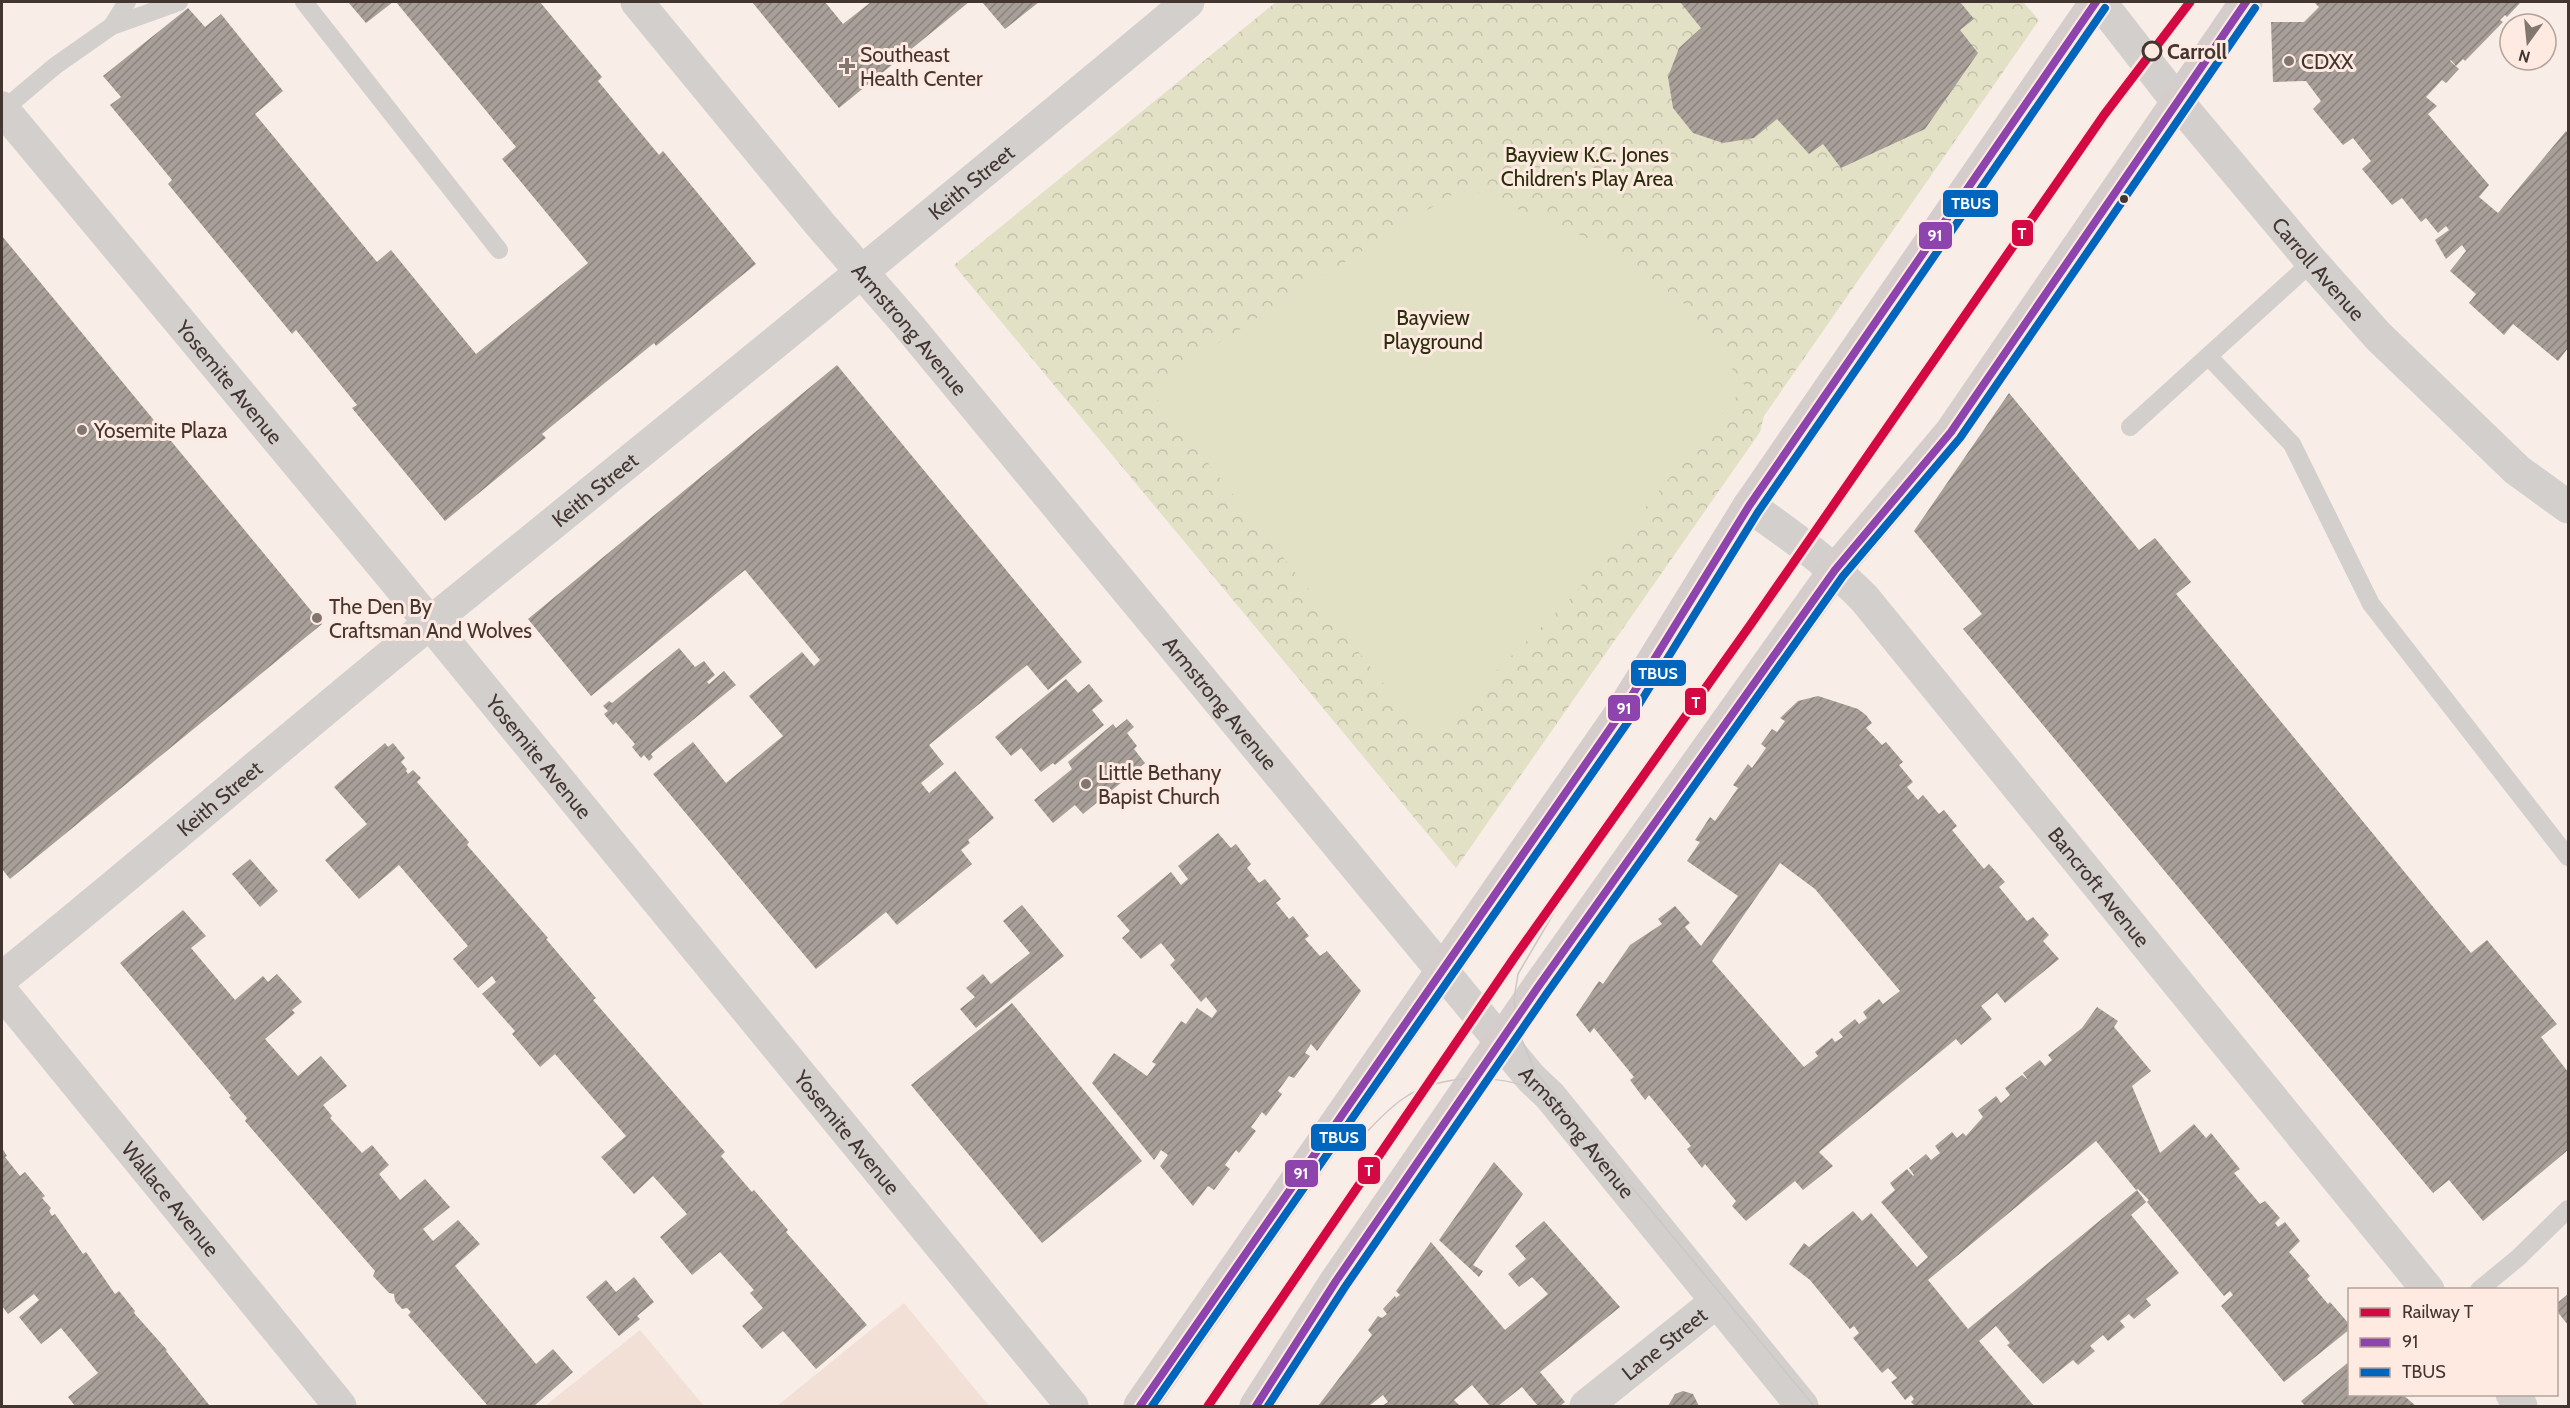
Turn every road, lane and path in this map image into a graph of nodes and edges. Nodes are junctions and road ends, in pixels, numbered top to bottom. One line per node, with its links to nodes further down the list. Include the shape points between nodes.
1 (127, 2): 8 (lane)
2 (179, 2): 8 (lane)
3 (304, 2): 11 (lane)
4 (638, 2): 13 (street, Armstrong Avenue)
5 (1188, 2): 13 (street, Keith Street)
6 (2098, 2): 9 (street, Carroll Avenue); 16 (main road)
7 (2246, 2): 9 (main road)
8 (112, 26): 10 (lane)
9 (2177, 101): 12 (street, Carroll Avenue); 18 (main road, via 1951,432)
10 (2, 109): 19 (street, Yosemite Avenue)
11 (499, 250)
12 (2312, 262): 14 (lane); 17 (street, Carroll Avenue, via 2378,336 2517,470)
13 (861, 272): 19 (street, Keith Street); 21 (street, Armstrong Avenue)
14 (2210, 357): 15 (lane); 20 (lane, via 2292,444 2371,604)
15 (2130, 427)
16 (1749, 506): 18 (street, Bancroft Avenue); 21 (main road, via 1621,713)
17 (2568, 507)
18 (1835, 570): 24 (main road, via 1538,987); 26 (street, Bancroft Avenue, via 1864,598)
19 (429, 624): 22 (street, Keith Street); 30 (street, Yosemite Avenue)
20 (2568, 857)
21 (1443, 971): 24 (street, Armstrong Avenue); 31 (main road)
22 (2, 978)
23 (2, 992): 29 (street, Wallace Avenue)
24 (1503, 1042): 28 (street, Armstrong Avenue); 32 (main road, via 1336,1281)
25 (2568, 1209): 27 (lane)
26 (2426, 1288)
27 (2481, 1288)
28 (1716, 1302): 33 (street, Lane Street); 34 (street, Armstrong Avenue)
29 (340, 1407)
30 (1072, 1407)
31 (1140, 1407)
32 (1256, 1407)
33 (1586, 1407)
34 (1802, 1407)

